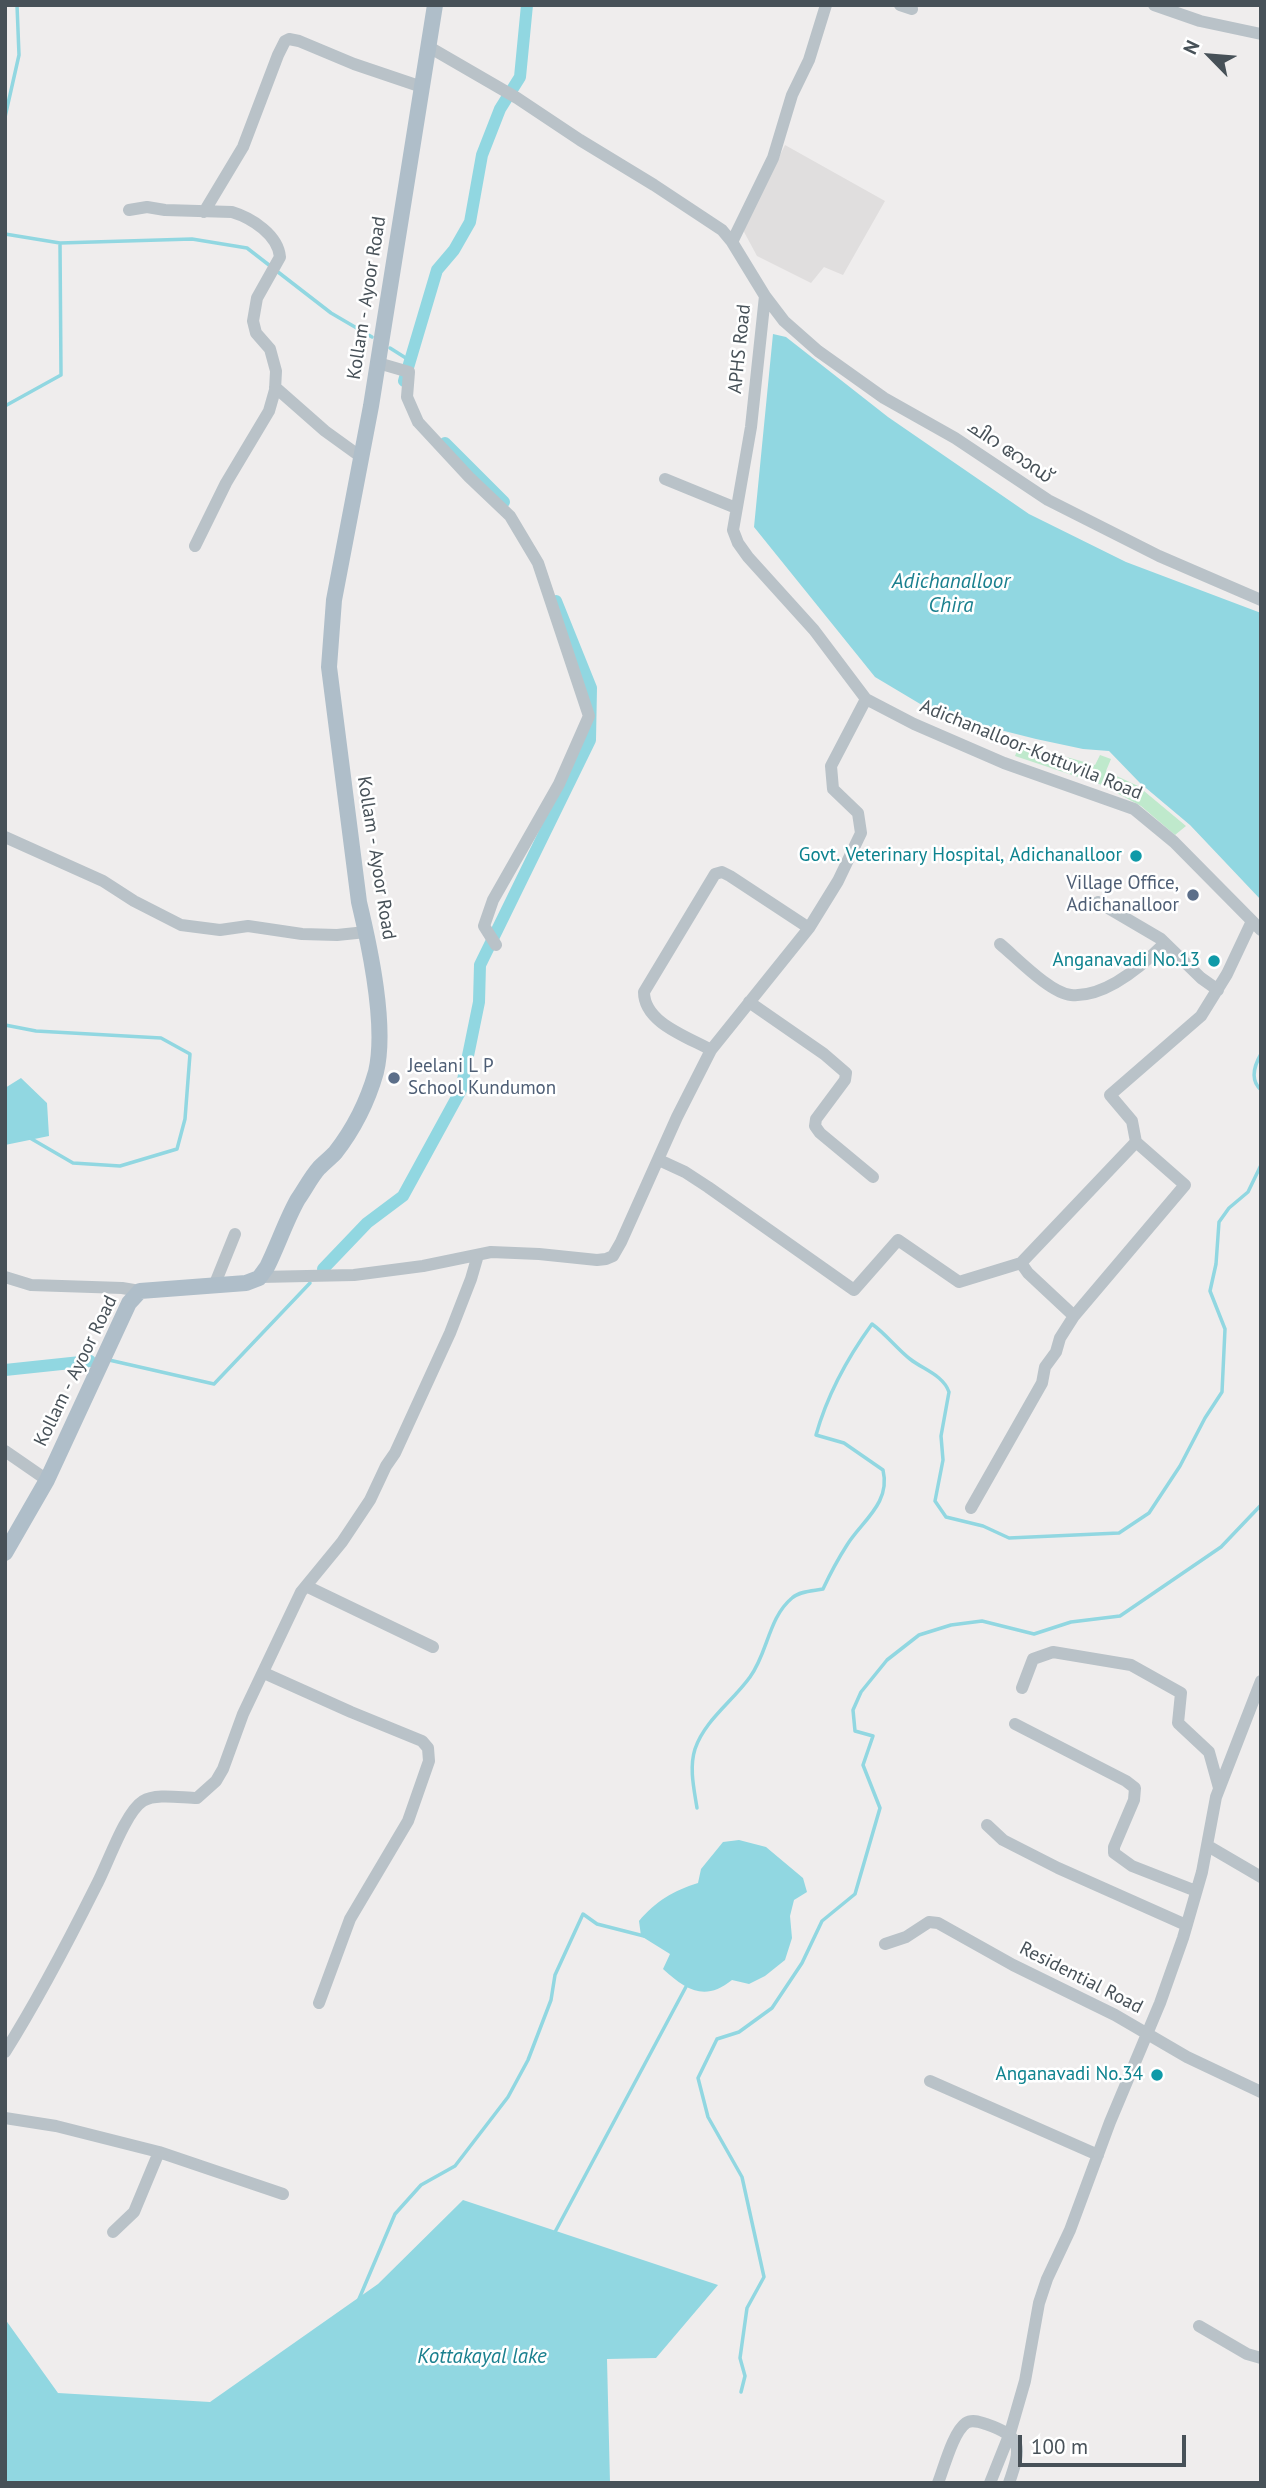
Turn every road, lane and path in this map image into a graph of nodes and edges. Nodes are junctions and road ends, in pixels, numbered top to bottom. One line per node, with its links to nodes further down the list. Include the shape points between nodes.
1 (435, 5): 5 (main road, Kollam - Ayoor Road)
2 (826, 5): 9 (street, via 773,158)
3 (1154, 5): 4 (street)
4 (1261, 34)
5 (429, 47): 6 (main road, Kollam - Ayoor Road); 9 (street, APHS Road, via 654,185 722,230)
6 (422, 87): 8 (street, via 299,41 285,41 243,146); 11 (main road, Kollam - Ayoor Road)
7 (130, 210): 8 (street)
8 (204, 212): 12 (street, via 243,215 269,234 279,249 281,257 257,298 253,321 256,333 270,349)
9 (732, 242): 10 (street, APHS Road)
10 (765, 296): 15 (street, APHS Road, via 751,426); 17 (street, ചിറ റോഡ്, via 784,321 818,351 884,398 955,438 1048,500 1159,556)
11 (378, 363): 13 (main road, Kollam - Ayoor Road); 26 (street, via 408,372 407,397 418,422 510,516 538,562 589,716 559,784 493,900 484,926)
12 (275, 387): 13 (street); 16 (street, via 269,411)
13 (361, 457): 23 (main road, Kollam - Ayoor Road, via 334,600 329,667)
14 (665, 479): 15 (street)
15 (736, 508): 18 (street, APHS Road, via 733,530 738,543 814,630)
16 (195, 546)
17 (1261, 600)
18 (866, 699): 21 (street, Adichanalloor-Kottuvila Road, via 1004,763 1133,809 1174,842); 22 (street, via 831,766 833,789 858,813 860,833)
19 (5, 837): 23 (street, via 103,881 181,925 220,930 248,926 337,936)
20 (1098, 902): 24 (street)
21 (1256, 925): 27 (street)
22 (809, 928): 28 (street); 29 (street, via 730,876 715,874 643,992 651,1014)
23 (366, 932): 37 (main road, Kollam - Ayoor Road, via 380,1042 376,1070 355,1121 297,1201)
24 (1164, 943): 25 (street, via 1144,964 1111,985 1071,995 1050,985); 27 (street)
25 (1000, 944)
26 (496, 945)
27 (1218, 990): 30 (street, via 1186,1031 1110,1095 1132,1121)
28 (749, 1002): 29 (street); 32 (street, via 846,1073 815,1122 820,1133)
29 (711, 1050): 31 (street)
30 (1136, 1142): 35 (street); 40 (street, via 1185,1185)
31 (659, 1160): 34 (street, via 612,1256); 35 (street, via 708,1187 854,1290 898,1240 960,1282)
32 (873, 1178)
33 (235, 1234): 38 (street)
34 (478, 1255): 37 (street, via 354,1275); 45 (street, via 450,1333 407,1429 370,1500)
35 (1021, 1263): 40 (street)
36 (5, 1277): 39 (street, via 31,1284)
37 (260, 1277): 38 (main road, Kollam - Ayoor Road)
38 (214, 1286): 39 (main road, Kollam - Ayoor Road)
39 (140, 1292): 42 (main road, Kollam - Ayoor Road, via 117,1325)
40 (1074, 1316): 43 (street)
41 (5, 1451): 42 (street)
42 (47, 1480): 44 (main road, Kollam - Ayoor Road)
43 (971, 1508)
44 (5, 1553)
45 (306, 1586): 46 (street); 47 (street)
46 (432, 1647)
47 (264, 1673): 58 (street, via 422,1741 428,1748 429,1760 408,1821 350,1919); 60 (street, via 216,1782 197,1798 145,1800 122,1829 76,1925)
48 (1261, 1681): 51 (street)
49 (1023, 1688): 51 (street, via 1033,1659 1053,1652 1131,1665 1181,1693 1178,1723 1209,1752)
50 (1015, 1724): 55 (street, via 1135,1788 1114,1853 1132,1866)
51 (1219, 1788): 53 (street)
52 (987, 1825): 56 (street, via 1003,1840 1058,1868)
53 (1208, 1846): 54 (street); 55 (street)
54 (1261, 1877)
55 (1196, 1891): 56 (street)
56 (1186, 1925): 59 (street)
57 (885, 1944): 59 (street, Residential Road, via 929,1922 938,1923)
58 (319, 2003)
59 (1147, 2035): 62 (street, Residential Road); 65 (street)
60 (5, 2052)
61 (930, 2081): 65 (street)
62 (1261, 2092)
63 (5, 2118): 64 (street)
64 (159, 2152): 66 (street); 67 (street, via 134,2212)
65 (1098, 2155): 70 (street, via 1039,2303 1026,2381)
66 (283, 2194)
67 (113, 2232)
68 (1199, 2326): 69 (street)
69 (1261, 2358)
70 (1010, 2433): 71 (street, via 973,2420 966,2423); 72 (street); 73 (street, via 1016,2461)
71 (938, 2483)
72 (990, 2483)
73 (1009, 2483)

